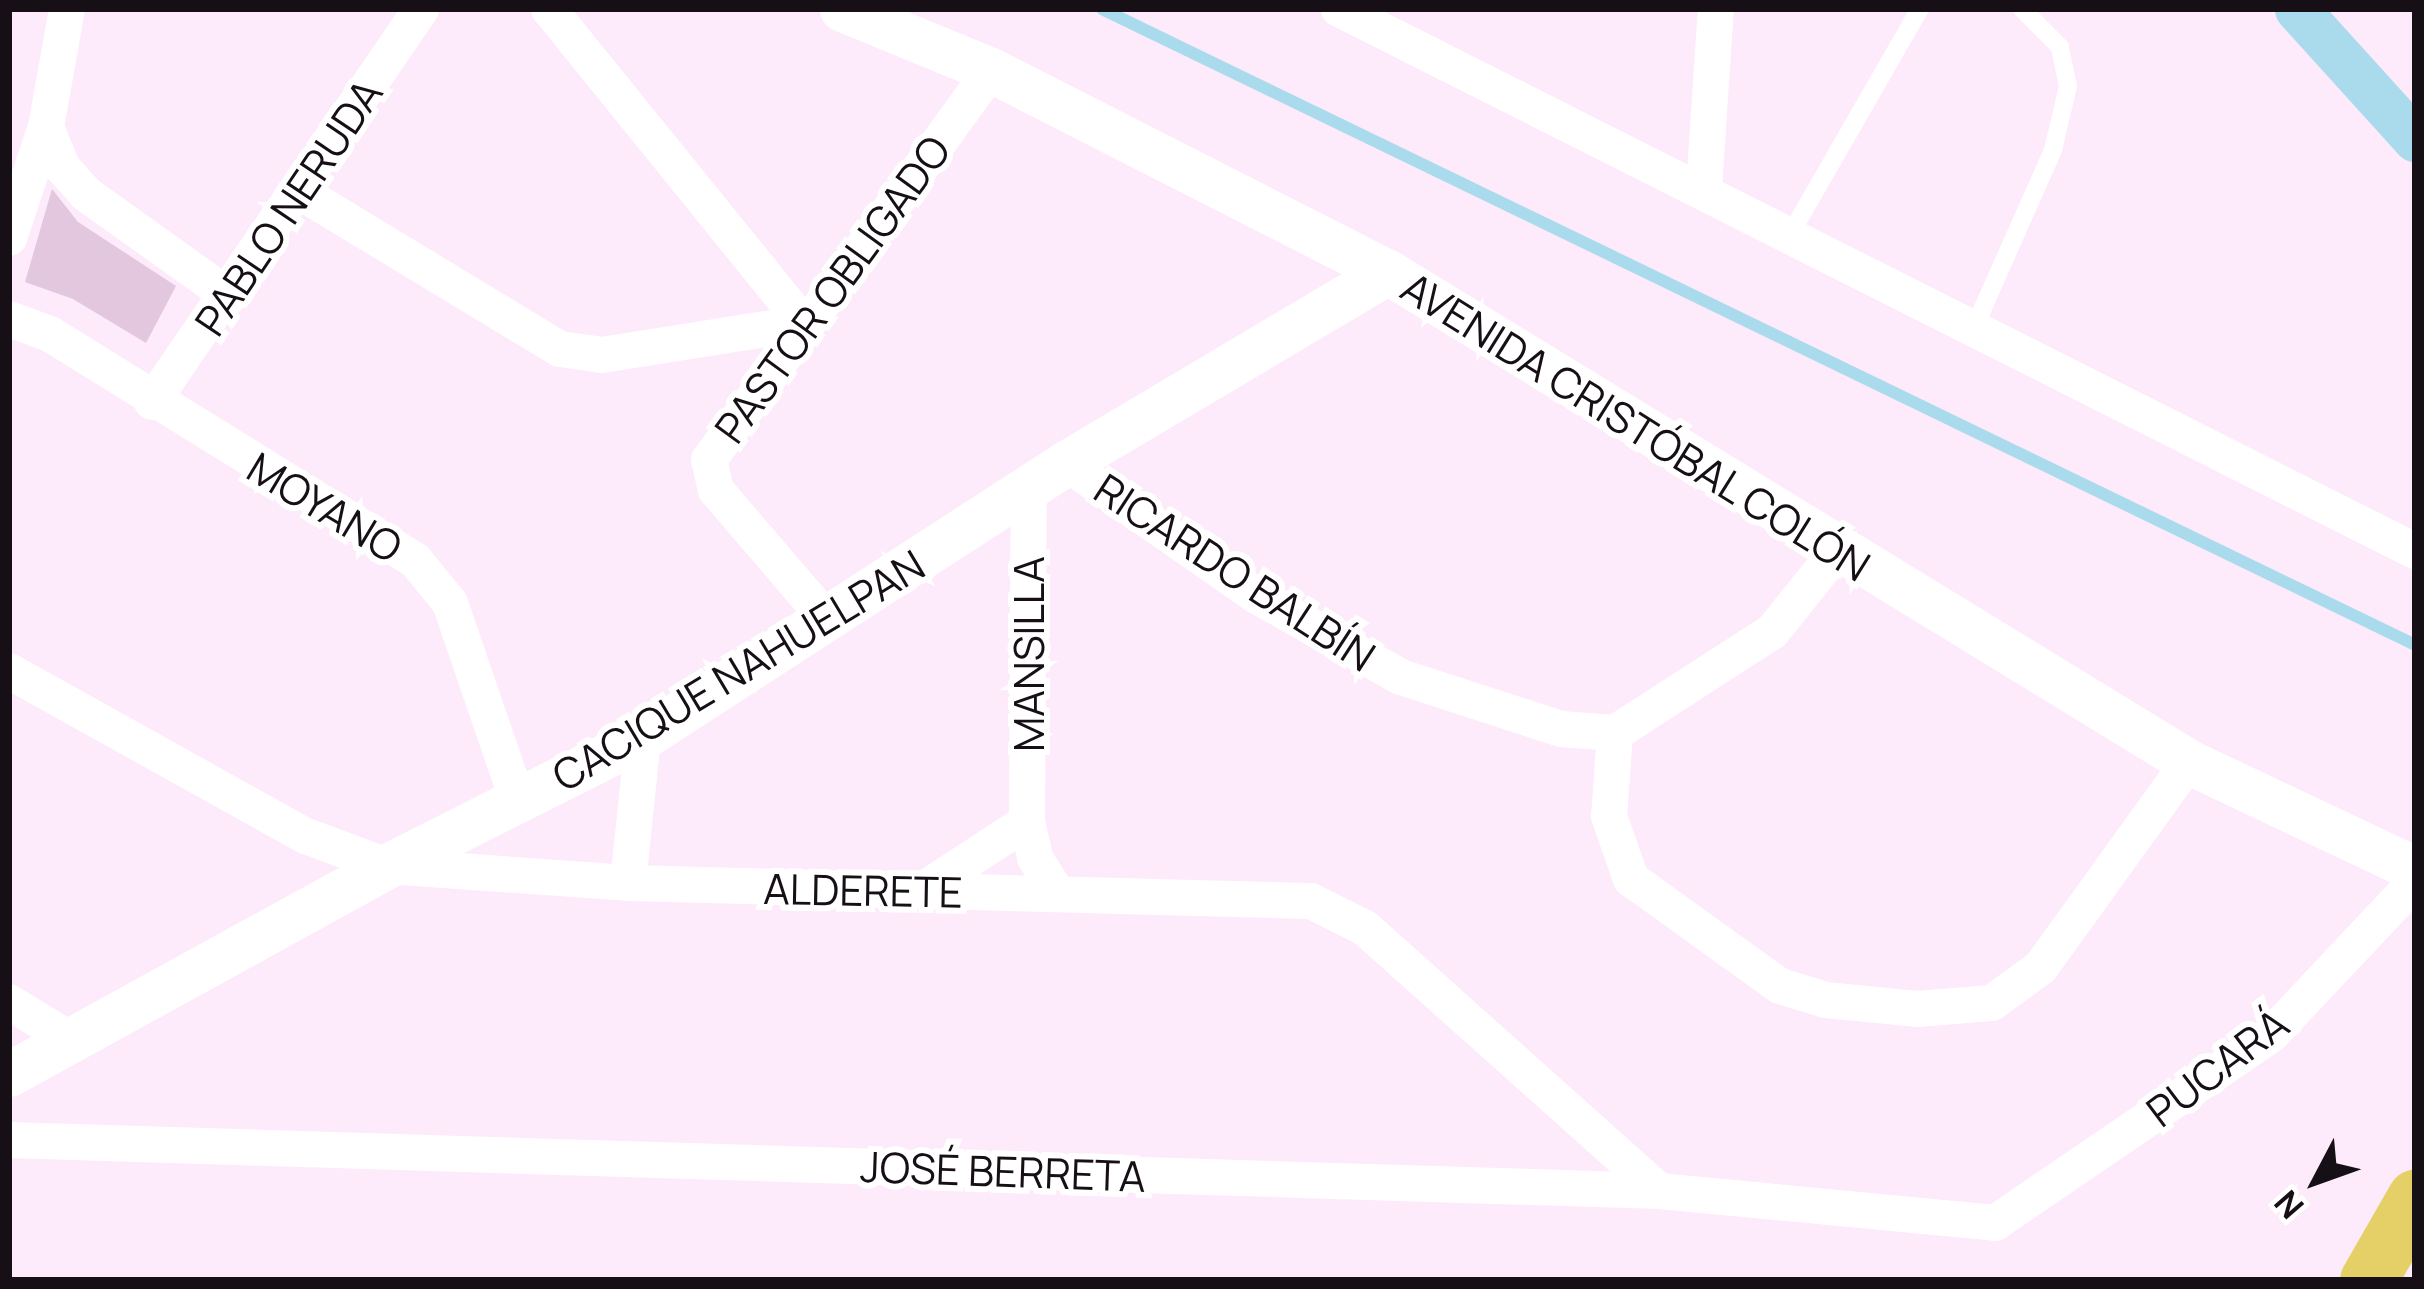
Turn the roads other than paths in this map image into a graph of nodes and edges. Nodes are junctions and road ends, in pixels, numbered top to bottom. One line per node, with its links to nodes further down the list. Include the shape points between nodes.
1 (67, 9): 10 (street)
2 (422, 9): 12 (street, PABLO NERUDA)
3 (549, 9): 18 (street)
4 (842, 9): 9 (street, AVENIDA CRISTÓBAL COLÓN)
5 (1339, 9): 11 (street)
6 (1716, 9): 11 (street)
7 (1920, 9): 13 (lane)
8 (2022, 9): 19 (lane, via 2060,47 2068,86 2053,150)
9 (991, 70): 15 (street, AVENIDA CRISTÓBAL COLÓN); 18 (street, PASTOR OBLIGADO)
10 (46, 127): 14 (street); 16 (street, via 62,167 86,194)
11 (1704, 188): 13 (street)
12 (302, 194): 16 (street, PABLO NERUDA); 18 (street, via 560,350 602,355)
13 (1791, 233): 19 (street)
14 (9, 238)
15 (1388, 272): 21 (street, CACIQUE NAHUELPAN); 23 (street, AVENIDA CRISTÓBAL COLÓN)
16 (230, 296): 20 (street, PABLO NERUDA)
17 (9, 319): 20 (street, MOYANO, via 50,334)
18 (803, 323): 24 (street, PASTOR OBLIGADO, via 709,460 716,490)
19 (1975, 326): 22 (street)
20 (152, 402): 29 (street, MOYANO, via 415,560 450,603)
21 (1047, 475): 24 (street, CACIQUE NAHUELPAN); 26 (street, RICARDO BALBÍN, via 1401,677 1561,730); 30 (street, MANSILLA)
22 (2415, 551)
23 (1836, 552): 26 (street, via 1772,632); 28 (street, AVENIDA CRISTÓBAL COLÓN)
24 (829, 622): 27 (street, CACIQUE NAHUELPAN)
25 (9, 671): 31 (street, ALDERETE, via 306,836)
26 (1616, 733): 28 (street, via 1609,816 1631,879 1780,986 1917,1009 1992,1003 2041,967)
27 (643, 737): 29 (street, CACIQUE NAHUELPAN); 34 (street)
28 (2189, 762): 32 (street, AVENIDA CRISTÓBAL COLÓN)
29 (518, 802): 31 (street, CACIQUE NAHUELPAN)
30 (1028, 822): 35 (street); 36 (street, MANSILLA, via 1034,857)
31 (387, 866): 34 (street, ALDERETE); 38 (street, CACIQUE NAHUELPAN)
32 (2415, 869)
33 (2415, 882): 43 (street, PUCARÁ, via 2271,1035)
34 (628, 883): 35 (street, ALDERETE)
35 (917, 893): 36 (street, ALDERETE)
36 (1058, 893): 41 (street, ALDERETE, via 1311,901 1365,928)
37 (9, 1002): 38 (street)
38 (66, 1037): 39 (street, CACIQUE NAHUELPAN)
39 (9, 1074)
40 (9, 1140): 41 (street, JOSÉ BERRETA)
41 (1659, 1191): 43 (street, JOSÉ BERRETA)
42 (2415, 1198): 44 (main road)
43 (1995, 1223)
44 (2368, 1280)

